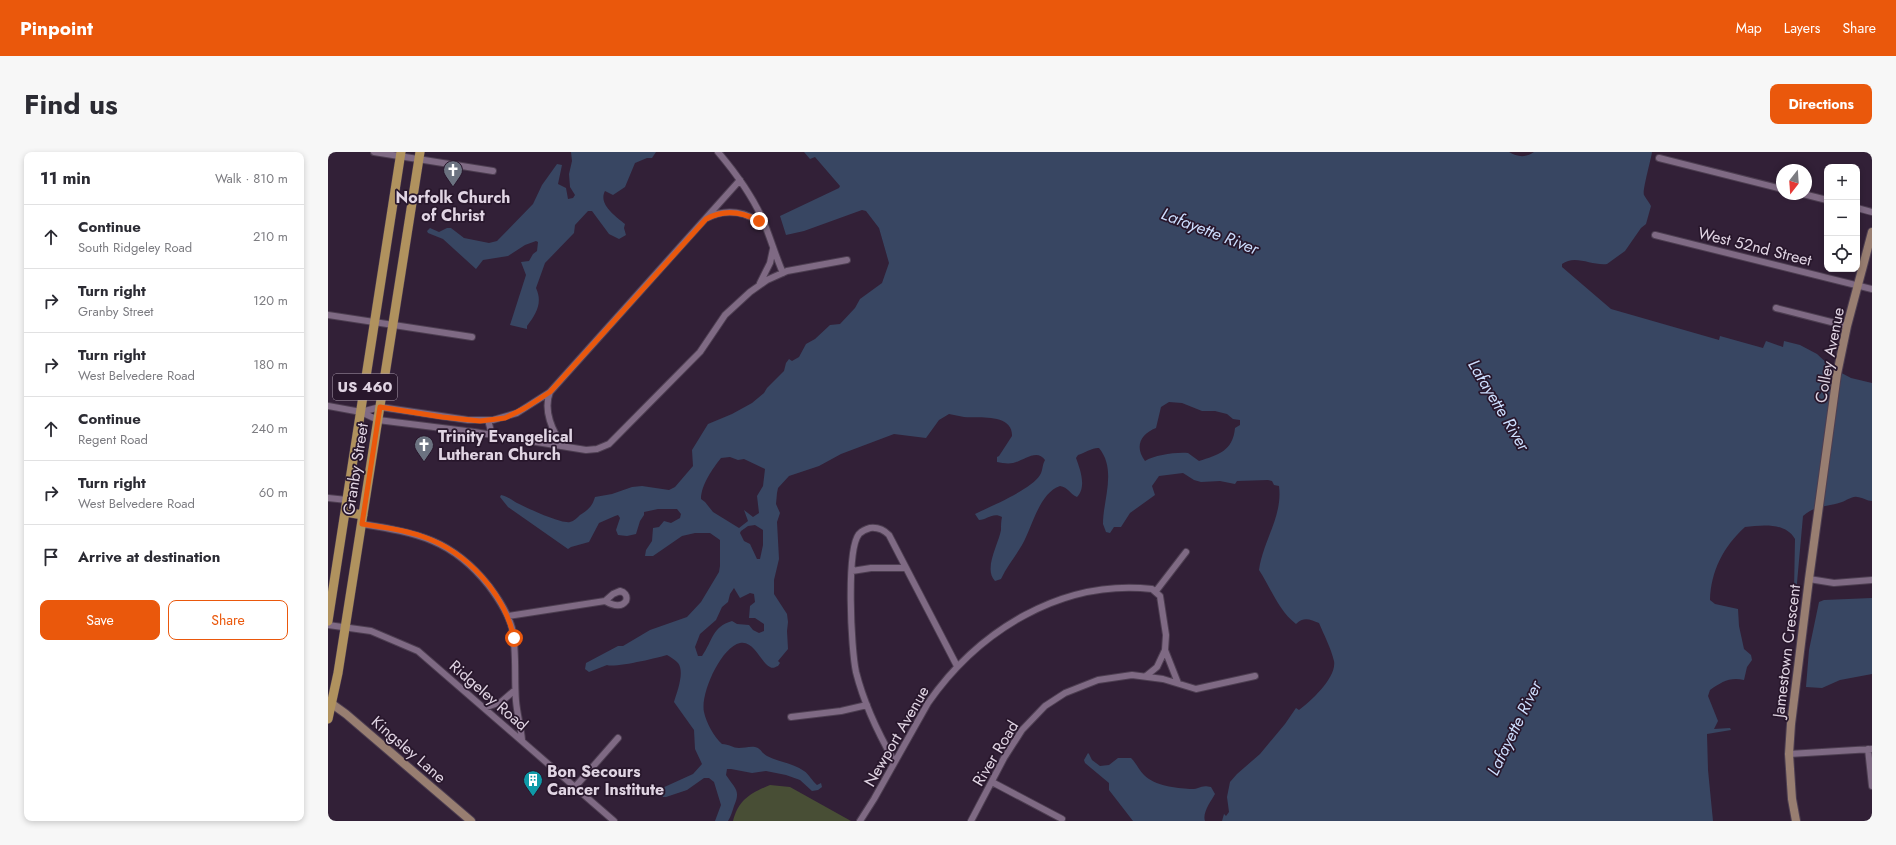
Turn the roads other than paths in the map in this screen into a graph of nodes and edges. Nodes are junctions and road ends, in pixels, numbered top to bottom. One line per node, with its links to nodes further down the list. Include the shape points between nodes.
1 (374, 152): 3 (street)
2 (718, 152): 7 (street)
3 (401, 154): 4 (street); 25 (main road, Granby Street / US 460)
4 (419, 155): 6 (street); 26 (main road, Granby Street / US 460)
5 (1660, 158): 8 (street)
6 (493, 170)
7 (740, 180): 13 (street); 14 (street)
8 (1776, 187)
9 (1812, 196): 10 (street)
10 (1824, 199)
11 (1860, 209): 12 (street)
12 (1872, 212)
13 (706, 219): 14 (street, via 716,214 733,212 752,217); 29 (street)
14 (766, 228): 17 (street)
15 (1872, 232): 21 (main road, Colley Avenue)
16 (1655, 235): 21 (street, West 52nd Street)
17 (773, 248): 19 (street); 20 (street, via 770,263)
18 (847, 260): 19 (street)
19 (783, 273): 20 (street)
20 (758, 286): 36 (street, via 725,315 700,352 609,444 591,450)
21 (1858, 286): 22 (street, West 52nd Street); 27 (main road, Colley Avenue)
22 (1872, 289)
23 (1776, 308): 27 (street)
24 (328, 315): 25 (street)
25 (375, 321): 26 (street); 32 (main road, Granby Street / US 460)
26 (393, 325): 28 (street); 31 (main road, Granby Street / US 460)
27 (1847, 326): 37 (main road, Colley Avenue)
28 (472, 337)
29 (550, 392): 34 (street, via 517,413); 36 (street, via 548,413 555,433)
30 (328, 406): 32 (street)
31 (380, 407): 32 (street); 33 (main road, Granby Street / US 460); 34 (street, via 468,420)
32 (361, 412): 33 (street); 39 (main road, Granby Street / US 460)
33 (378, 420): 35 (street); 41 (main road, Granby Street / US 460)
34 (488, 420): 35 (street)
35 (492, 435): 36 (street)
36 (564, 446)
37 (1822, 485): 45 (main road, Jamestown Crescent)
38 (328, 498): 39 (street)
39 (347, 500): 40 (main road, Granby Street / US 460)
40 (345, 512): 41 (main road); 50 (main road, Granby Street / US 460)
41 (362, 519): 49 (street, via 428,539 449,549 482,578); 52 (main road, Granby Street / US 460)
42 (1186, 552): 47 (street)
43 (906, 568): 44 (street); 44 (street, via 889,535 875,528 860,533 853,549); 54 (street)
44 (852, 571): 60 (street, via 853,654)
45 (1809, 579): 46 (street, via 1834,583); 67 (main road, Jamestown Crescent, via 1790,724)
46 (1872, 580)
47 (1156, 591): 53 (street, via 1160,596 1166,635); 54 (street, Newport Avenue, via 1145,588 1095,591 1074,595 1041,607 1009,624)
48 (605, 602): 49 (street)
49 (508, 616): 58 (street, via 516,657)
50 (328, 621)
51 (328, 625): 52 (street, Ridgeley Road)
52 (346, 627): 59 (main road, Granby Street / US 460); 61 (street, Ridgeley Road, via 378,633 418,651)
53 (1165, 650): 55 (street, via 1157,667); 57 (street)
54 (957, 666): 68 (street, Newport Avenue, via 928,703)
55 (1146, 676): 57 (street, River Road); 69 (street, River Road, via 1132,675 1098,680 1055,699 1022,730)
56 (1255, 676): 57 (street, River Road, via 1204,689)
57 (1178, 684)
58 (515, 690): 61 (street, via 501,702); 65 (street)
59 (329, 700): 63 (main road, Granby Street / US 460); 73 (main road, Kingsley Lane)
60 (867, 705): 62 (street); 68 (street)
61 (484, 708): 65 (street, Ridgeley Road)
62 (791, 717)
63 (328, 719)
64 (618, 738): 71 (street)
65 (522, 740): 71 (street, Ridgeley Road)
66 (1870, 749): 67 (street); 70 (street)
67 (1789, 754): 77 (main road, Jamestown Crescent)
68 (894, 761): 75 (street, Newport Avenue)
69 (992, 782): 72 (street); 76 (street, River Road)
70 (1872, 786)
71 (575, 787): 74 (street, Ridgeley Road)
72 (1062, 818)
73 (471, 821)
74 (614, 821)
75 (860, 821)
76 (971, 821)
77 (1796, 821)

